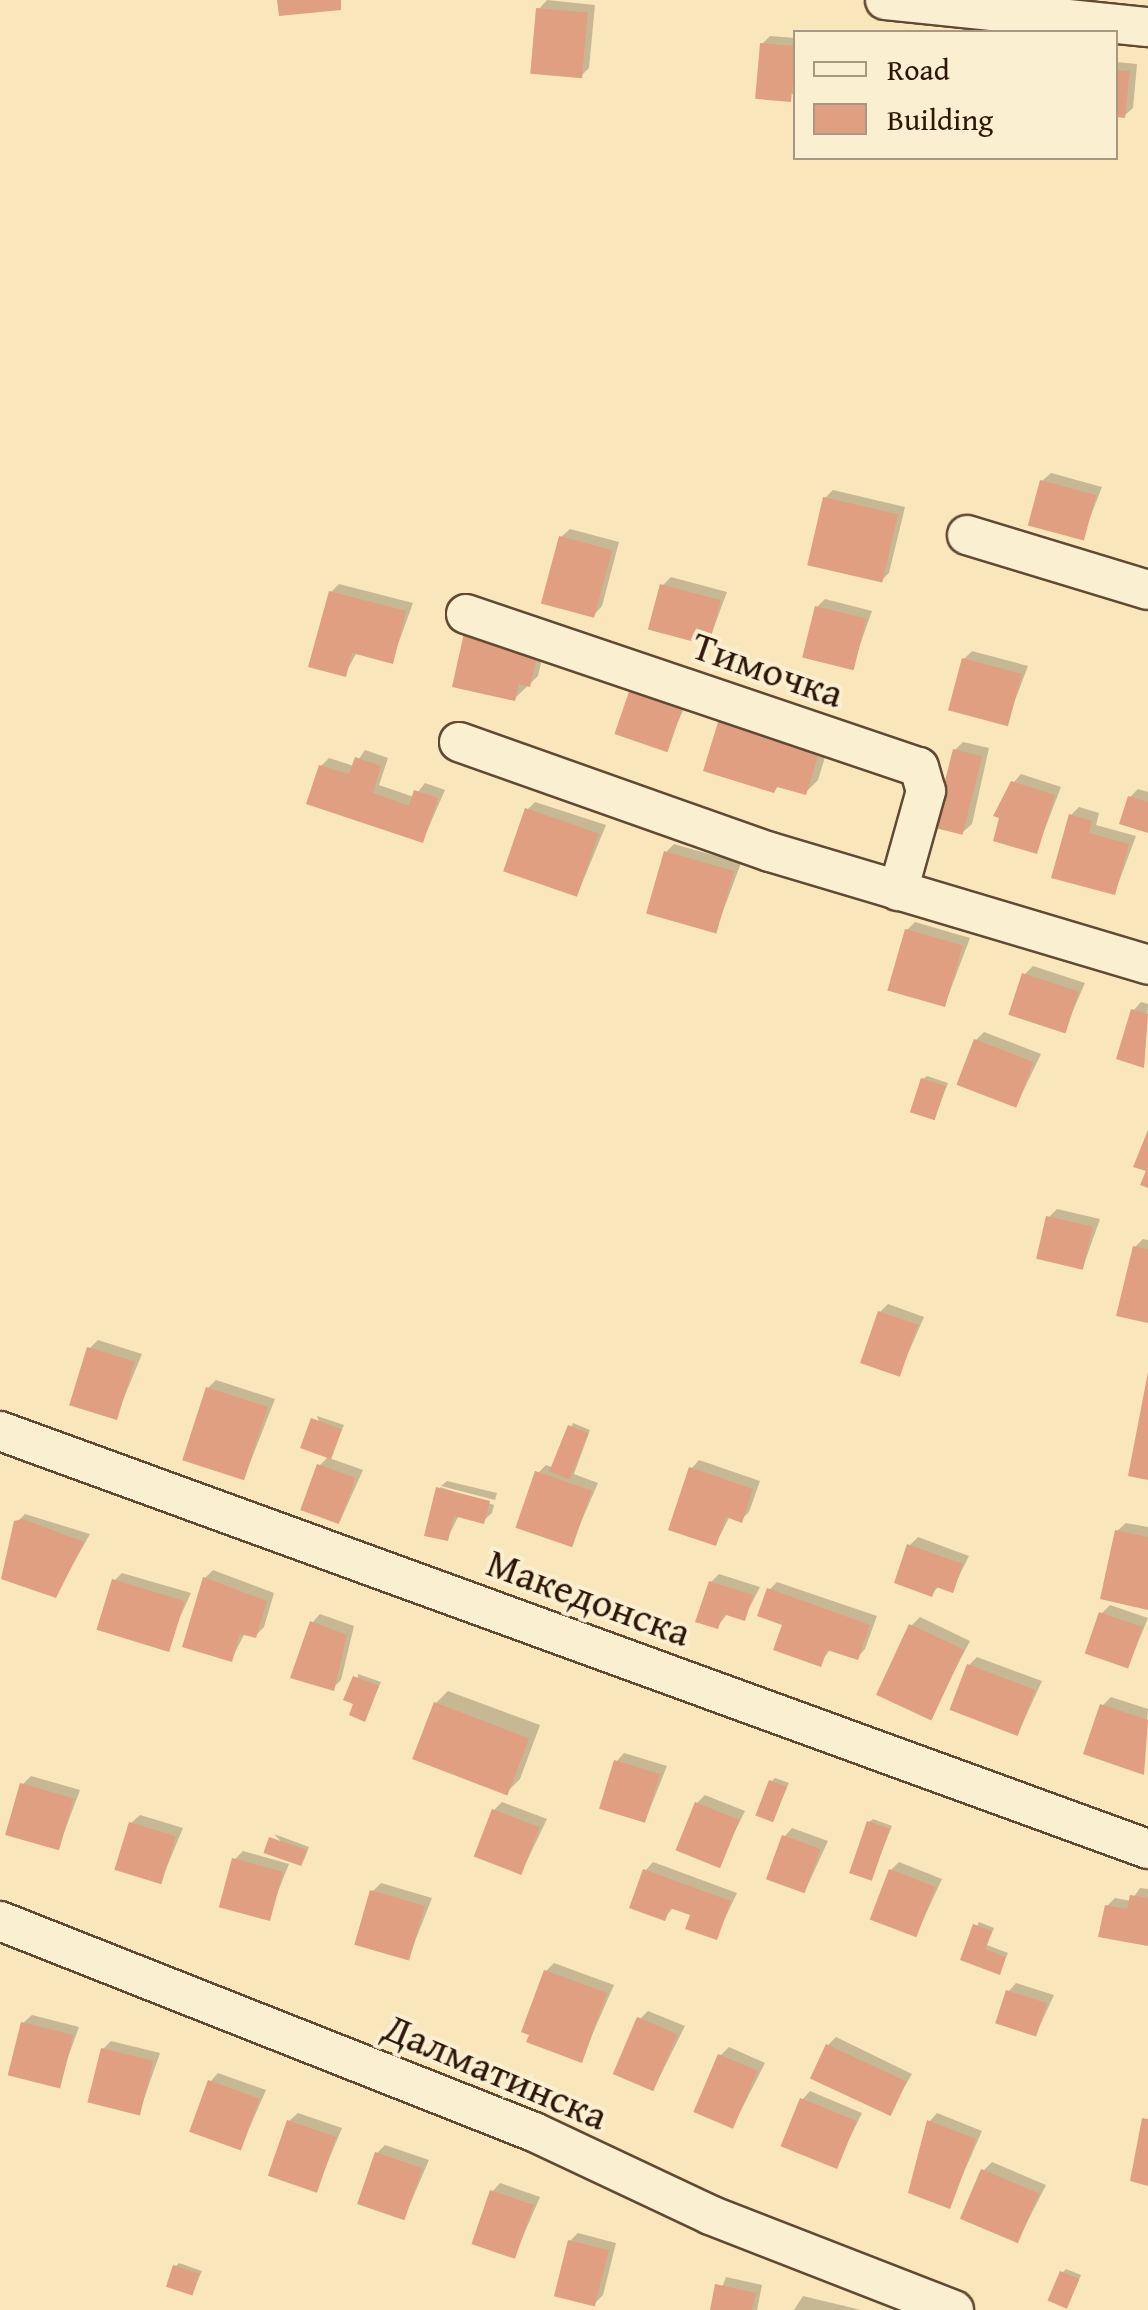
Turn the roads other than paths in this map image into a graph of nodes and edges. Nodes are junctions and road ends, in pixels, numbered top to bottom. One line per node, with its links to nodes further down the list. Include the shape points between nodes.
1 (885, 0): 2 (street)
2 (1148, 27)
3 (967, 535): 4 (street)
4 (1148, 590)
5 (466, 614): 7 (street, Тимочка, via 920,768 926,791)
6 (459, 742): 7 (street)
7 (898, 891): 8 (street)
8 (1148, 965)
9 (0, 1431): 10 (street, Македонска)
10 (1148, 1849)
11 (0, 1922): 12 (street, Далматинска, via 534,2132 710,2216)
12 (954, 2310)

